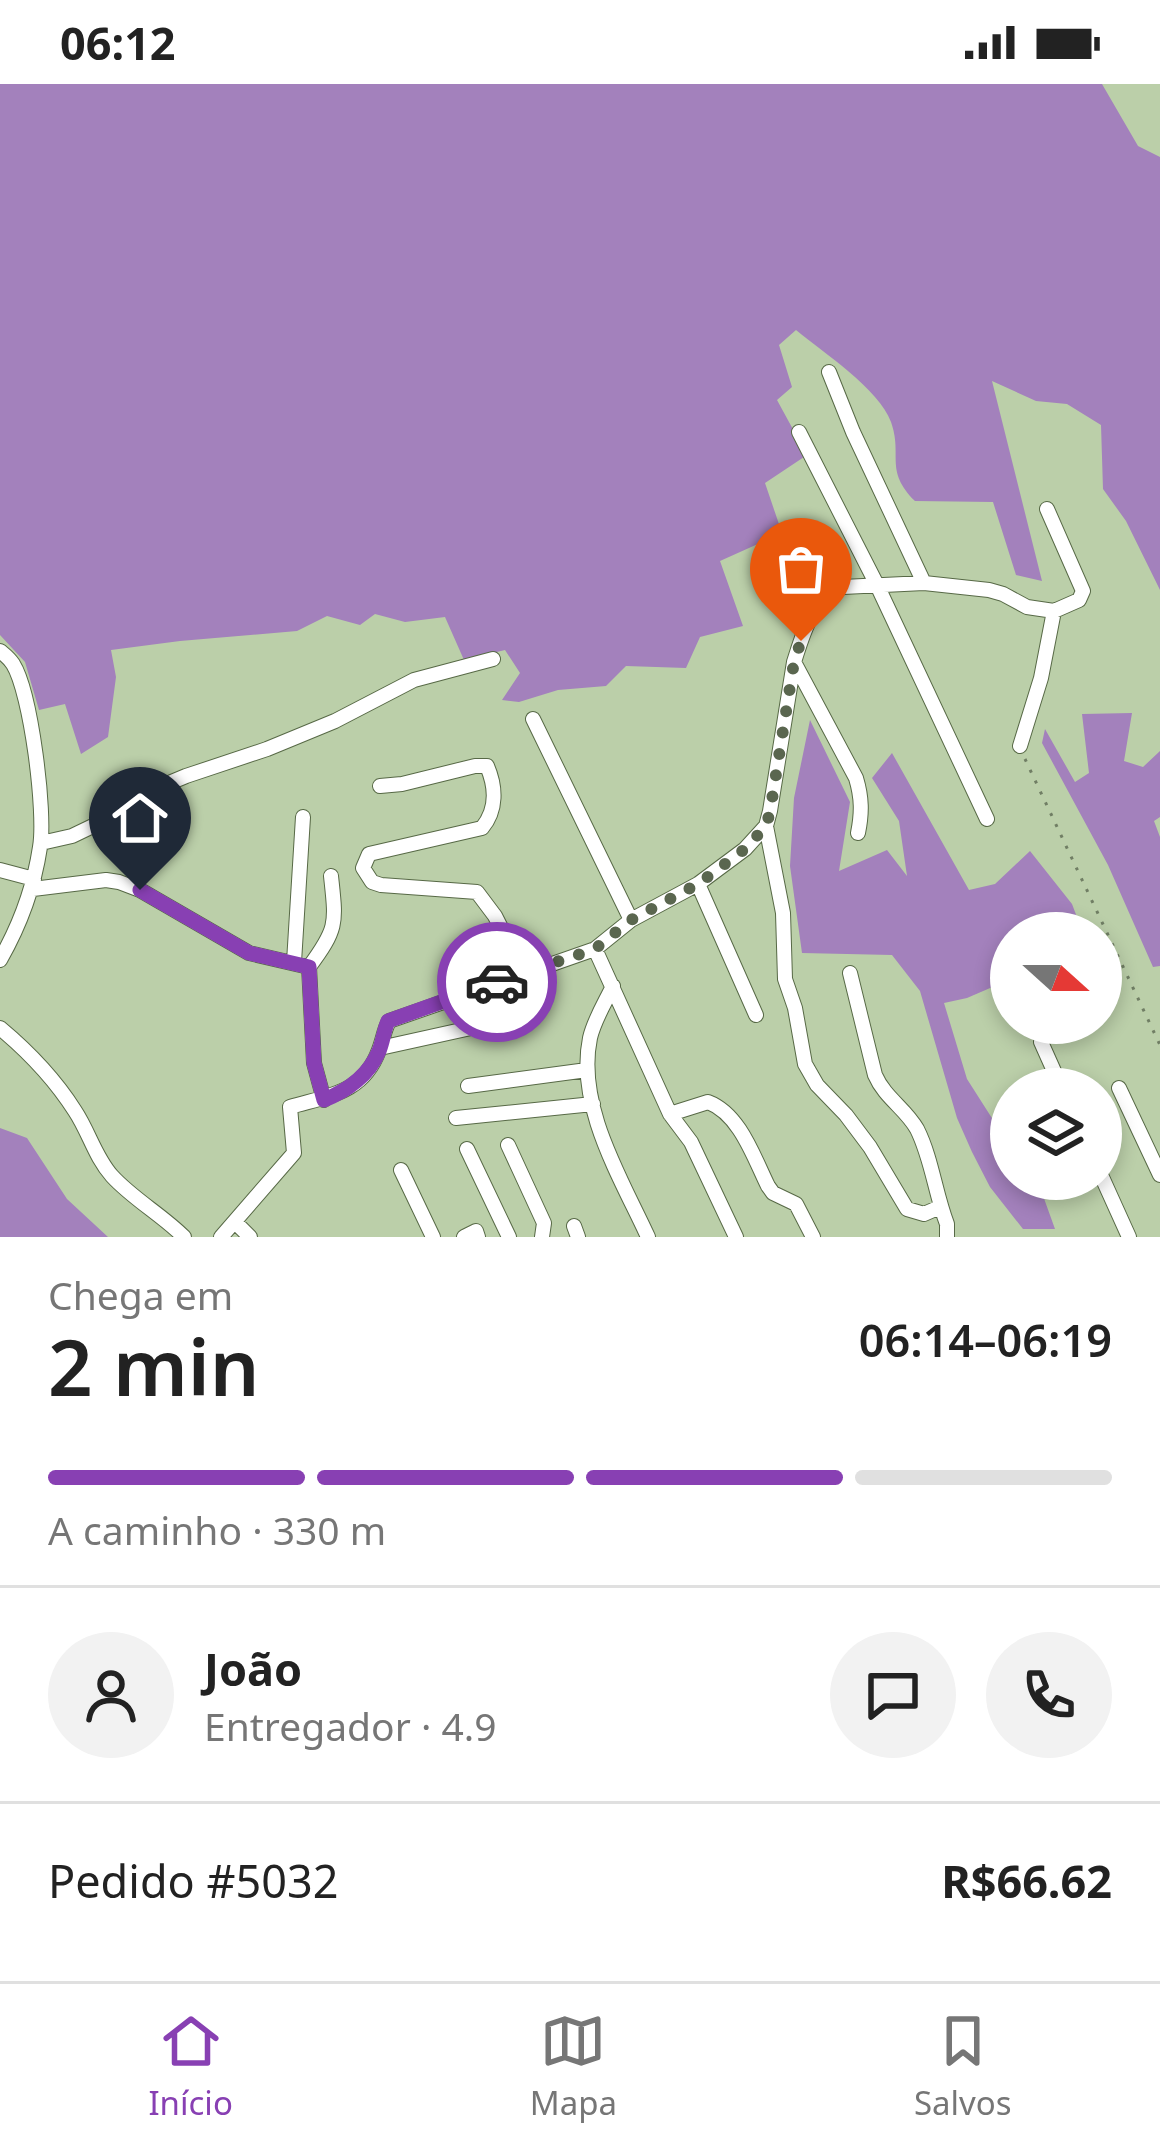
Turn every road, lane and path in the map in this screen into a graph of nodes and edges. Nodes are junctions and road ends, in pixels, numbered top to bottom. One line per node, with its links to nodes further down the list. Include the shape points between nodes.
1 (829, 372): 4 (street)
2 (799, 432): 5 (street)
3 (1047, 509): 6 (street, via 1083,591)
4 (924, 583): 5 (street); 6 (street, via 997,592)
5 (877, 585): 9 (street, via 824,597); 16 (street)
6 (1054, 611): 13 (street)
7 (0, 651): 10 (street)
8 (493, 659): 19 (street, via 414,680)
9 (794, 662): 17 (street); 18 (street, via 856,778)
10 (16, 669): 11 (street); 19 (street, via 31,725)
11 (0, 674)
12 (533, 719): 24 (street)
13 (1019, 746): 34 (path)
14 (380, 786): 28 (street, via 487,766 493,807 482,828 369,854 363,868 380,885 477,892)
15 (303, 817): 27 (street)
16 (988, 820)
17 (766, 826): 23 (street); 48 (street, via 783,913 785,979 809,1074 908,1209)
18 (858, 833)
19 (41, 843): 22 (street)
20 (0, 870): 22 (street)
21 (331, 876): 27 (street, via 334,927)
22 (33, 884): 26 (street); 27 (street, via 119,882 249,953)
23 (698, 884): 24 (street); 31 (street)
24 (631, 920): 25 (street)
25 (595, 949): 28 (street); 30 (street)
26 (0, 961)
27 (302, 965): 39 (street)
28 (524, 973): 35 (street, via 388,1021)
29 (850, 973): 48 (street, via 875,1075 914,1124)
30 (613, 986): 36 (street, via 590,1039); 41 (street)
31 (756, 1015)
32 (516, 1018): 35 (street)
33 (0, 1028): 50 (street, via 55,1081 112,1176)
34 (1160, 1045)
35 (380, 1048): 39 (street, via 352,1085)
36 (587, 1070): 37 (street); 40 (street)
37 (468, 1086)
38 (1122, 1094): 46 (street)
39 (324, 1100): 49 (street, via 290,1107 294,1153)
40 (592, 1104): 42 (street); 58 (street)
41 (670, 1114): 59 (street); 60 (street, via 718,1106 772,1193 796,1204)
42 (456, 1118)
43 (508, 1145): 57 (street, via 544,1223)
44 (467, 1149): 56 (street)
45 (401, 1170): 53 (street)
46 (1160, 1175)
47 (1112, 1200): 62 (street)
48 (940, 1208): 61 (street)
49 (235, 1222): 51 (street); 52 (street)
50 (184, 1237)
51 (221, 1237)
52 (250, 1237)
53 (434, 1237)
54 (464, 1237): 55 (street)
55 (478, 1237)
56 (509, 1237)
57 (542, 1237)
58 (648, 1237)
59 (736, 1237)
60 (813, 1237)
61 (947, 1237)
62 (1129, 1237)

